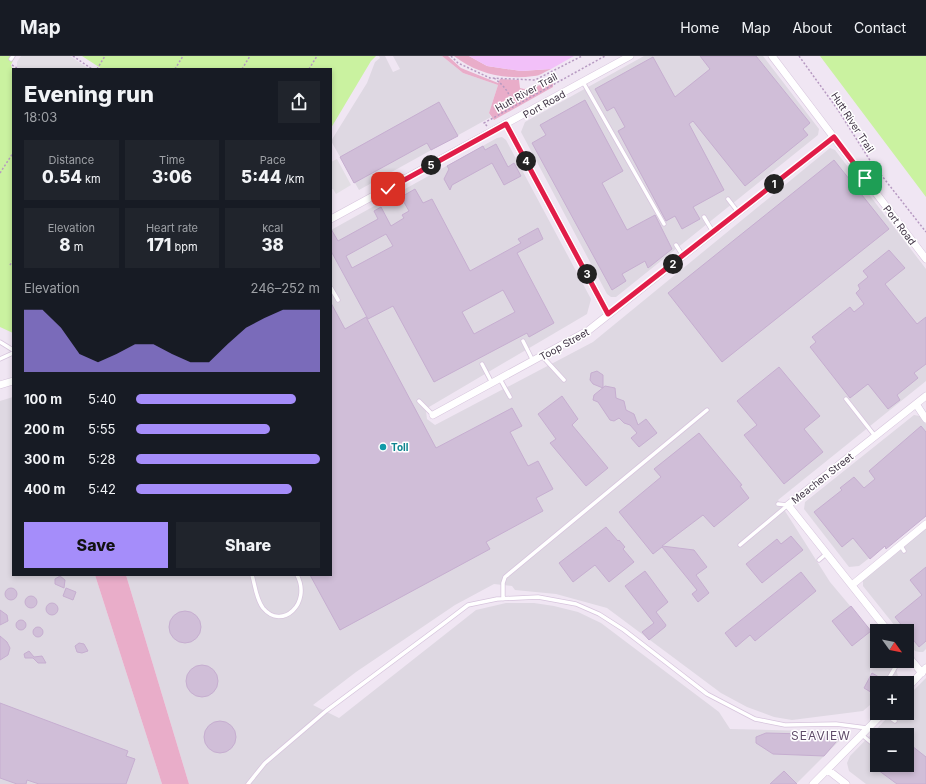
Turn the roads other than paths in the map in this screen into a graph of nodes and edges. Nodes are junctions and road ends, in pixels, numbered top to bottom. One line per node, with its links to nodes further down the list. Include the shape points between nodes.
1 (630, 56): 3 (street, Port Road)
2 (772, 56): 5 (street, Port Road)
3 (583, 82): 4 (street, Port Road); 10 (lane)
4 (506, 124): 9 (street, Port Road); 17 (street)
5 (834, 137): 7 (street, Toop Street); 14 (street, Port Road)
6 (728, 199): 7 (lane)
7 (738, 212): 11 (street, Toop Street)
8 (704, 217): 11 (lane)
9 (332, 218)
10 (664, 224)
11 (713, 232): 13 (street, Toop Street)
12 (676, 245): 13 (lane)
13 (683, 256): 17 (street, Toop Street)
14 (926, 259)
15 (332, 290): 16 (lane)
16 (338, 300)
17 (608, 314): 22 (street, Toop Street, via 589,330)
18 (523, 341): 24 (lane)
19 (0, 342): 20 (lane)
20 (12, 349)
21 (12, 353): 23 (lane)
22 (542, 356): 24 (street, Toop Street); 27 (lane)
23 (0, 359)
24 (533, 361): 26 (street, Toop Street)
25 (482, 364): 29 (lane)
26 (500, 379): 29 (street, Toop Street); 32 (lane)
27 (564, 380)
28 (12, 381): 30 (street)
29 (492, 383): 37 (street, Toop Street)
30 (0, 385)
31 (926, 396): 35 (street, Meachen Street)
32 (510, 397)
33 (846, 399): 39 (lane)
34 (420, 401): 37 (lane)
35 (916, 404): 38 (street); 39 (street, Meachen Street)
36 (707, 410): 49 (lane, via 505,577)
37 (433, 415)
38 (926, 419)
39 (875, 436): 41 (street, Meachen Street)
40 (778, 504): 41 (lane)
41 (788, 505): 43 (lane); 44 (street, Meachen Street)
42 (926, 524): 48 (street, via 902,548)
43 (740, 545)
44 (827, 553): 45 (lane); 48 (street, Meachen Street)
45 (818, 560)
46 (252, 576): 47 (lane, via 263,608 277,616 293,611 300,600 302,584)
47 (298, 576)
48 (852, 585): 50 (street, Meachen Street)
49 (503, 598): 55 (lane, via 538,597 560,600 599,614 624,630 706,694 755,719 786,725 836,724); 59 (lane, via 468,605 326,711 266,763)
50 (883, 624)
51 (914, 661): 52 (street)
52 (924, 670): 53 (street)
53 (914, 681)
54 (877, 720): 55 (street)
55 (868, 728): 56 (street)
56 (862, 735): 57 (lane); 58 (street)
57 (870, 742)
58 (828, 770): 60 (street); 61 (street)
59 (248, 784)
60 (813, 784)
61 (846, 784)

